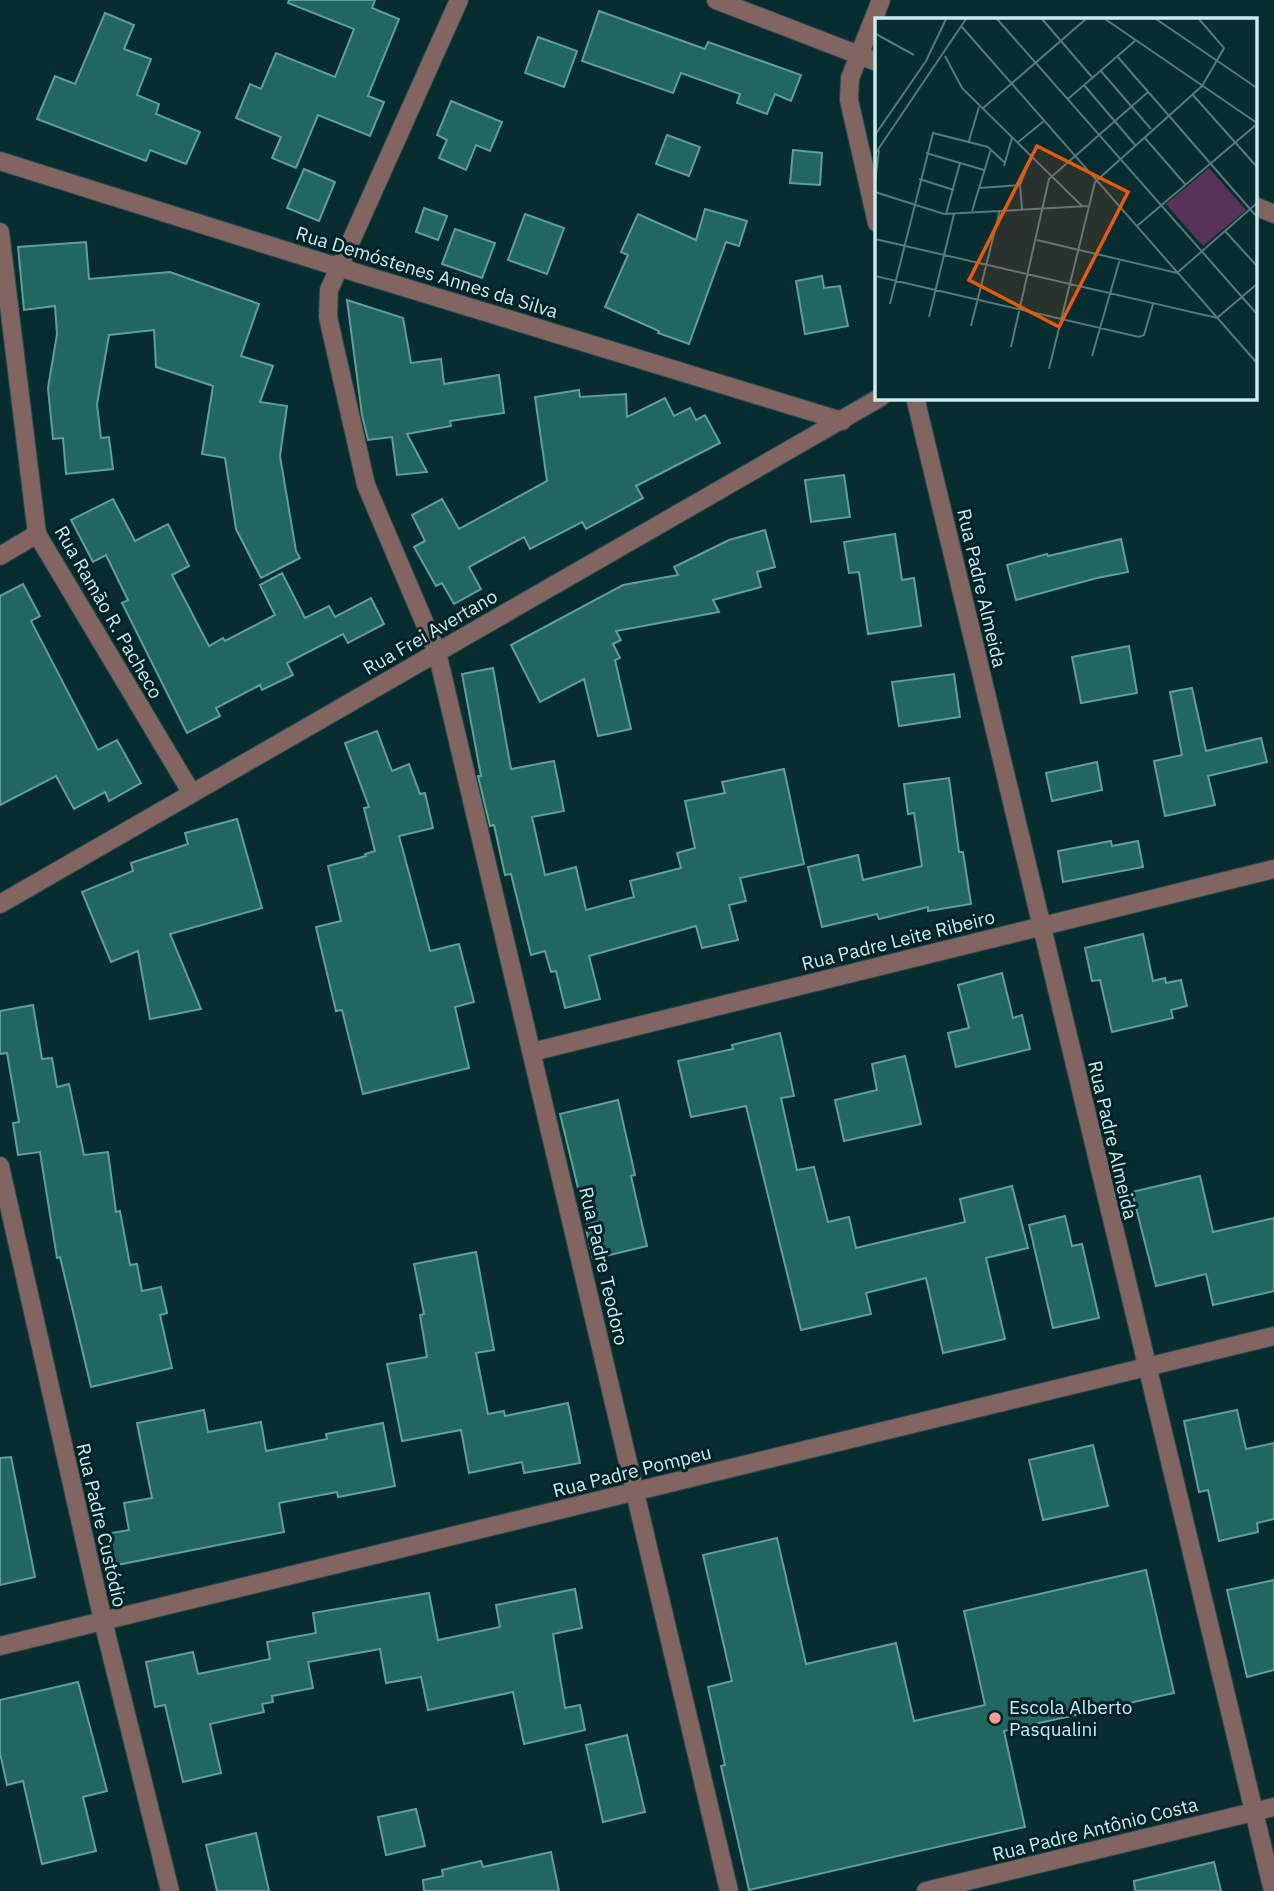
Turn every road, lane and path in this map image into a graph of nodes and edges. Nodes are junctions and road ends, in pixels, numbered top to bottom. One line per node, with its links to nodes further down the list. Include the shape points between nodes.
1 (459, 0): 11 (street, Rua Padre Teodoro)
2 (716, 0): 4 (street)
3 (881, 0): 4 (street)
4 (858, 55): 5 (street); 8 (street, via 849,100)
5 (875, 61)
6 (0, 161): 11 (street, Rua Demóstenes Annes da Silva)
7 (1256, 206): 9 (street)
8 (875, 214)
9 (1274, 214)
10 (0, 232): 15 (street, Rua Ramão R. Pacheco)
11 (341, 268): 14 (street, Rua Demóstenes Annes da Silva); 17 (street, Rua Padre Teodoro, via 329,290 328,317 366,485)
12 (878, 399): 14 (street, Rua Frei Avertano)
13 (915, 399): 21 (street, Rua Padre Almeida)
14 (842, 421): 17 (street, Rua Frei Avertano)
15 (37, 534): 16 (street); 18 (street, Rua Ramão R. Pacheco)
16 (0, 556)
17 (437, 652): 18 (street, Rua Frei Avertano); 22 (street, Rua Padre Teodoro)
18 (191, 792): 20 (street, Rua Frei Avertano)
19 (1274, 869): 21 (street, Rua Padre Leite Ribeiro)
20 (0, 904)
21 (1041, 927): 22 (street, Rua Padre Leite Ribeiro); 25 (street, Rua Padre Almeida)
22 (531, 1052): 26 (street, Rua Padre Teodoro)
23 (0, 1166): 27 (street, Rua Padre Custódio)
24 (1274, 1336): 25 (street, Rua Padre Pompeu)
25 (1146, 1367): 26 (street, Rua Padre Pompeu); 30 (street, Rua Padre Almeida)
26 (635, 1492): 27 (street, Rua Padre Pompeu); 32 (street, Rua Padre Teodoro)
27 (103, 1621): 28 (street, Rua Padre Pompeu); 31 (street, Rua Padre Custódio)
28 (0, 1646)
29 (1274, 1807): 30 (street, Rua Padre Antônio Costa)
30 (1254, 1812): 33 (street, Rua Padre Antônio Costa); 34 (street, Rua Padre Almeida)
31 (170, 1891)
32 (729, 1891)
33 (926, 1891)
34 (1273, 1891)

